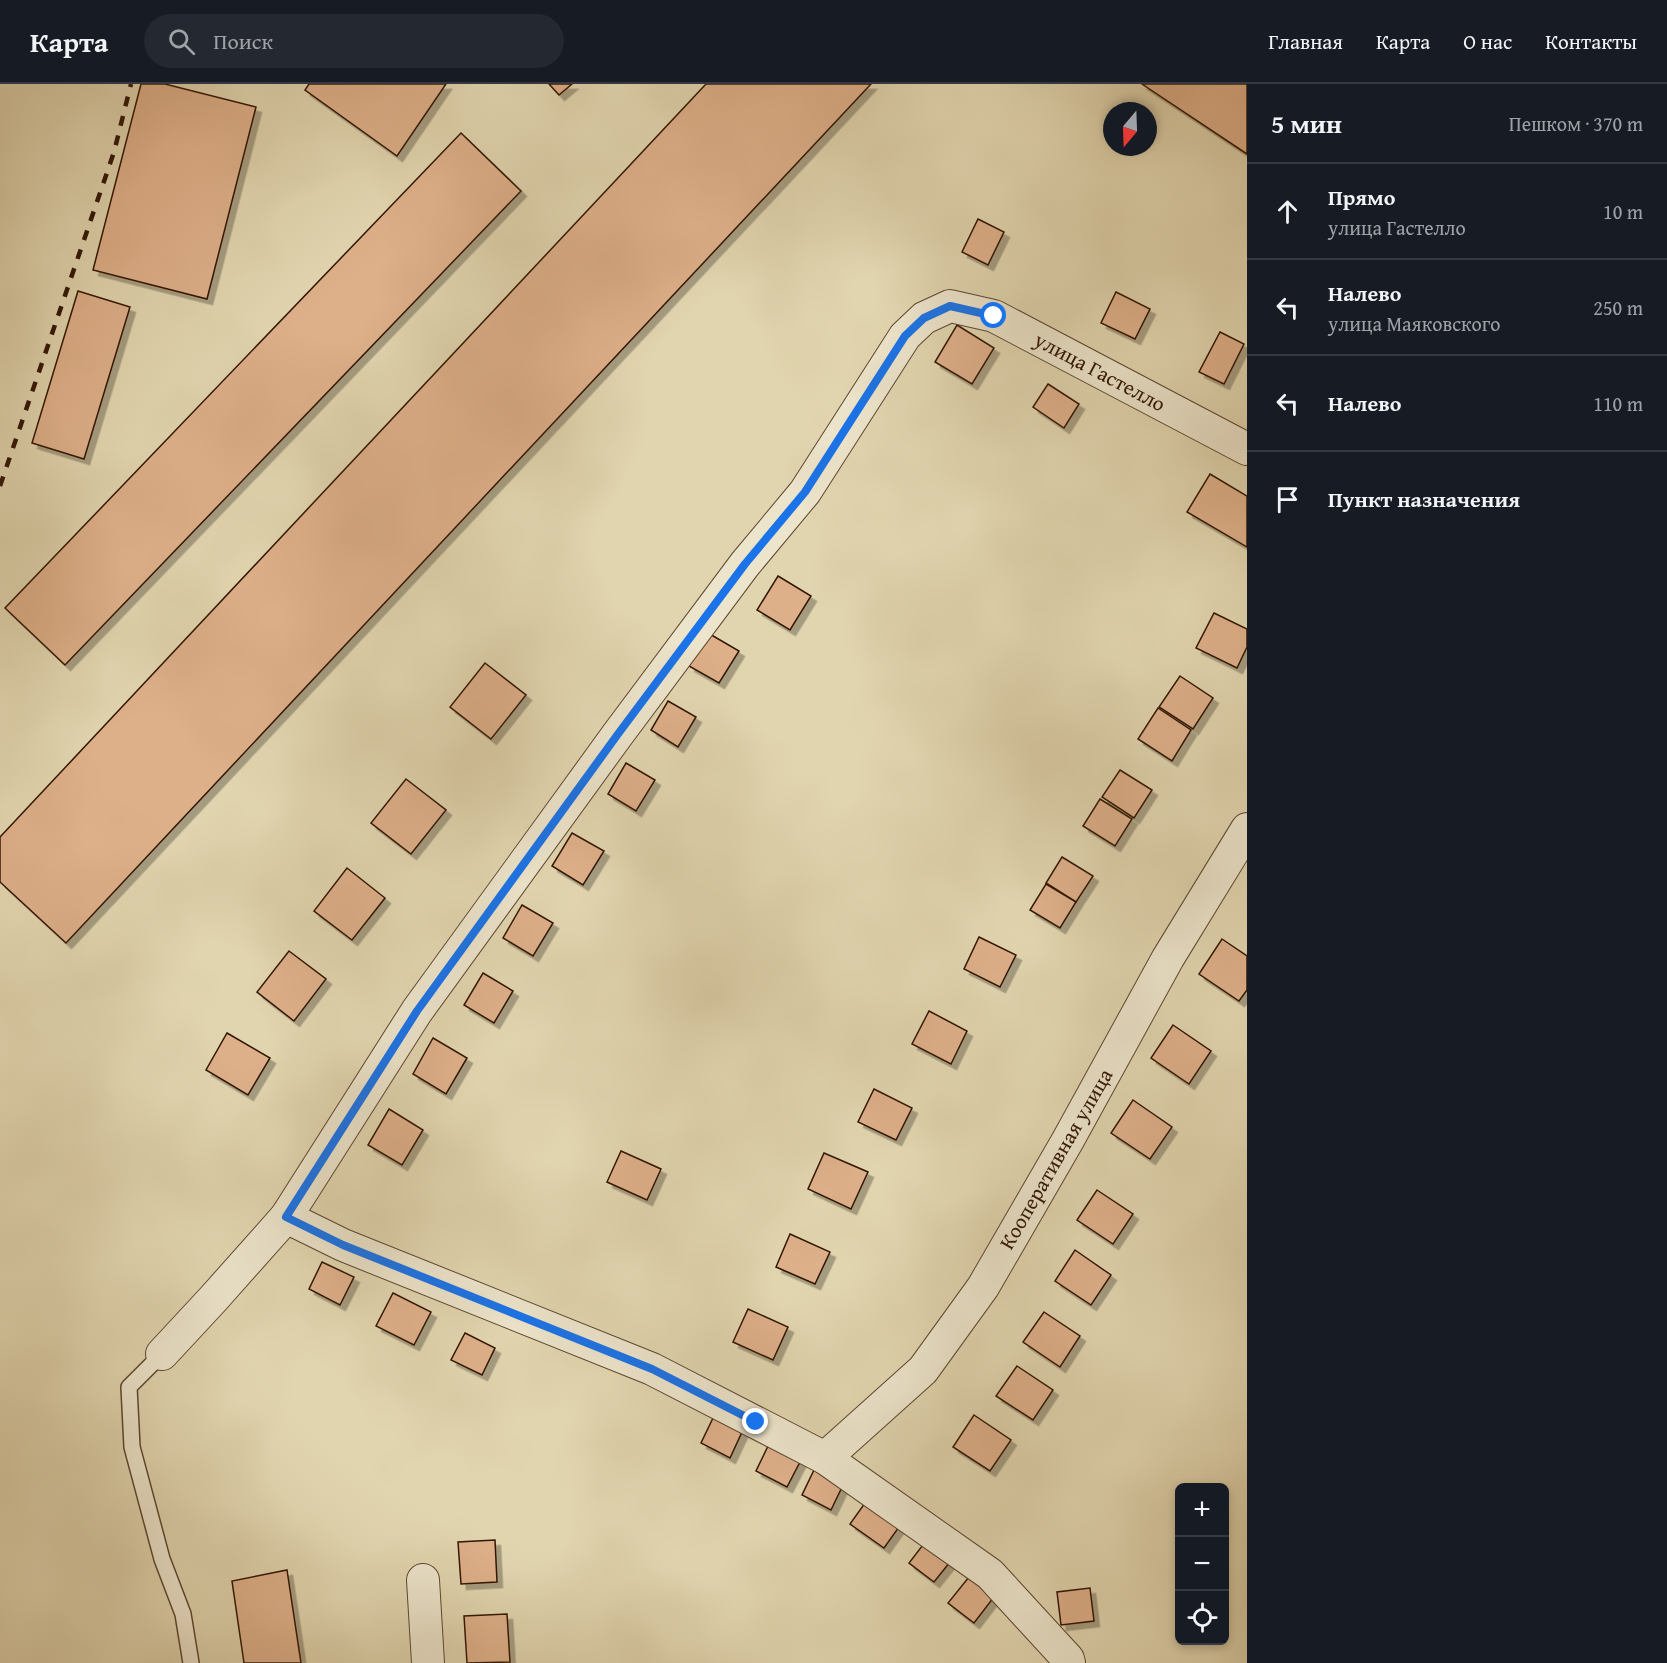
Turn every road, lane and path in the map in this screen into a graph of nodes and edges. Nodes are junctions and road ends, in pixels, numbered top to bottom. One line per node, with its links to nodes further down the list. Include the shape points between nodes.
1 (1247, 449): 3 (street, улица Гастелло, via 994,316 950,306 924,318 905,336 805,492 745,564 417,1011)
2 (1247, 829): 5 (street, Кооперативная улица, via 1168,958 983,1287 923,1370)
3 (286, 1217): 4 (street); 5 (street, via 343,1245 652,1369)
4 (162, 1354): 7 (lane, via 129,1387 132,1447 162,1559 183,1614)
5 (825, 1458): 9 (street, via 990,1574)
6 (423, 1580): 8 (street)
7 (191, 1663)
8 (428, 1663)
9 (1069, 1663)

